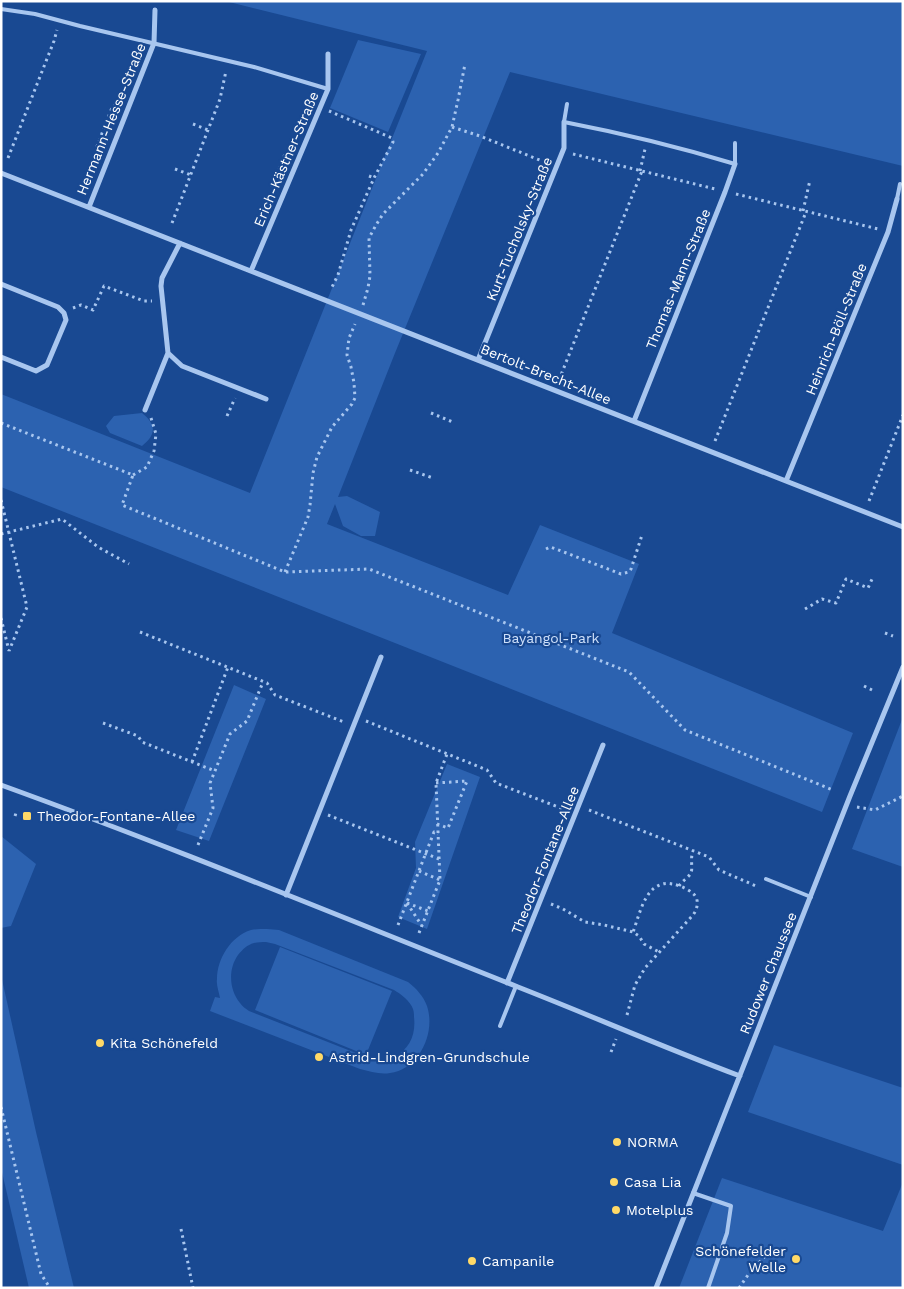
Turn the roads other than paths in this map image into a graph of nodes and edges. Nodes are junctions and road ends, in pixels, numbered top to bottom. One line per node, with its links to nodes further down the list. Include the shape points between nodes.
1 (1, 9): 3 (lane)
2 (155, 10): 3 (street, Hermann-Hesse-Straße)
3 (154, 43): 5 (lane); 13 (street, Hermann-Hesse-Straße)
4 (328, 54): 5 (street, Erich-Kästner-Straße)
5 (328, 89): 15 (street, Erich-Kästner-Straße)
6 (567, 104): 7 (lane, Kurt-Tucholsky-Straße)
7 (564, 122): 9 (lane); 19 (street, Kurt-Tucholsky-Straße, via 564,148)
8 (735, 143): 9 (lane, Thomas-Mann-Straße)
9 (734, 164): 22 (street, Thomas-Mann-Straße)
10 (1, 173): 13 (street, Bertolt-Brecht-Allee)
11 (900, 184): 12 (lane, Heinrich-Böll-Straße)
12 (897, 199): 23 (street, Heinrich-Böll-Straße, via 888,232)
13 (89, 207): 14 (street, Bertolt-Brecht-Allee)
14 (180, 243): 15 (street, Bertolt-Brecht-Allee); 17 (street, via 161,286)
15 (251, 271): 19 (street, Bertolt-Brecht-Allee)
16 (1, 284): 18 (street, via 58,307 66,320 47,365 36,371)
17 (168, 354): 20 (street, via 182,366); 21 (street)
18 (1, 357)
19 (478, 360): 22 (street, Bertolt-Brecht-Allee)
20 (266, 399)
21 (145, 410)
22 (634, 422): 23 (street, Bertolt-Brecht-Allee)
23 (786, 481): 24 (street, Bertolt-Brecht-Allee)
24 (903, 527)
25 (381, 657): 30 (street)
26 (903, 667): 31 (street, Rudower Chaussee)
27 (603, 745): 32 (street, Theodor-Fontane-Allee)
28 (1, 785): 30 (street)
29 (766, 879): 31 (lane)
30 (286, 895): 32 (street)
31 (810, 896): 35 (street, Rudower Chaussee)
32 (507, 983): 33 (street)
33 (516, 986): 34 (lane); 35 (street)
34 (500, 1026)
35 (740, 1076): 36 (street, Rudower Chaussee)
36 (694, 1193): 37 (street, Rudower Chaussee); 38 (lane, via 731,1206 727,1232)
37 (656, 1288)
38 (708, 1288)

